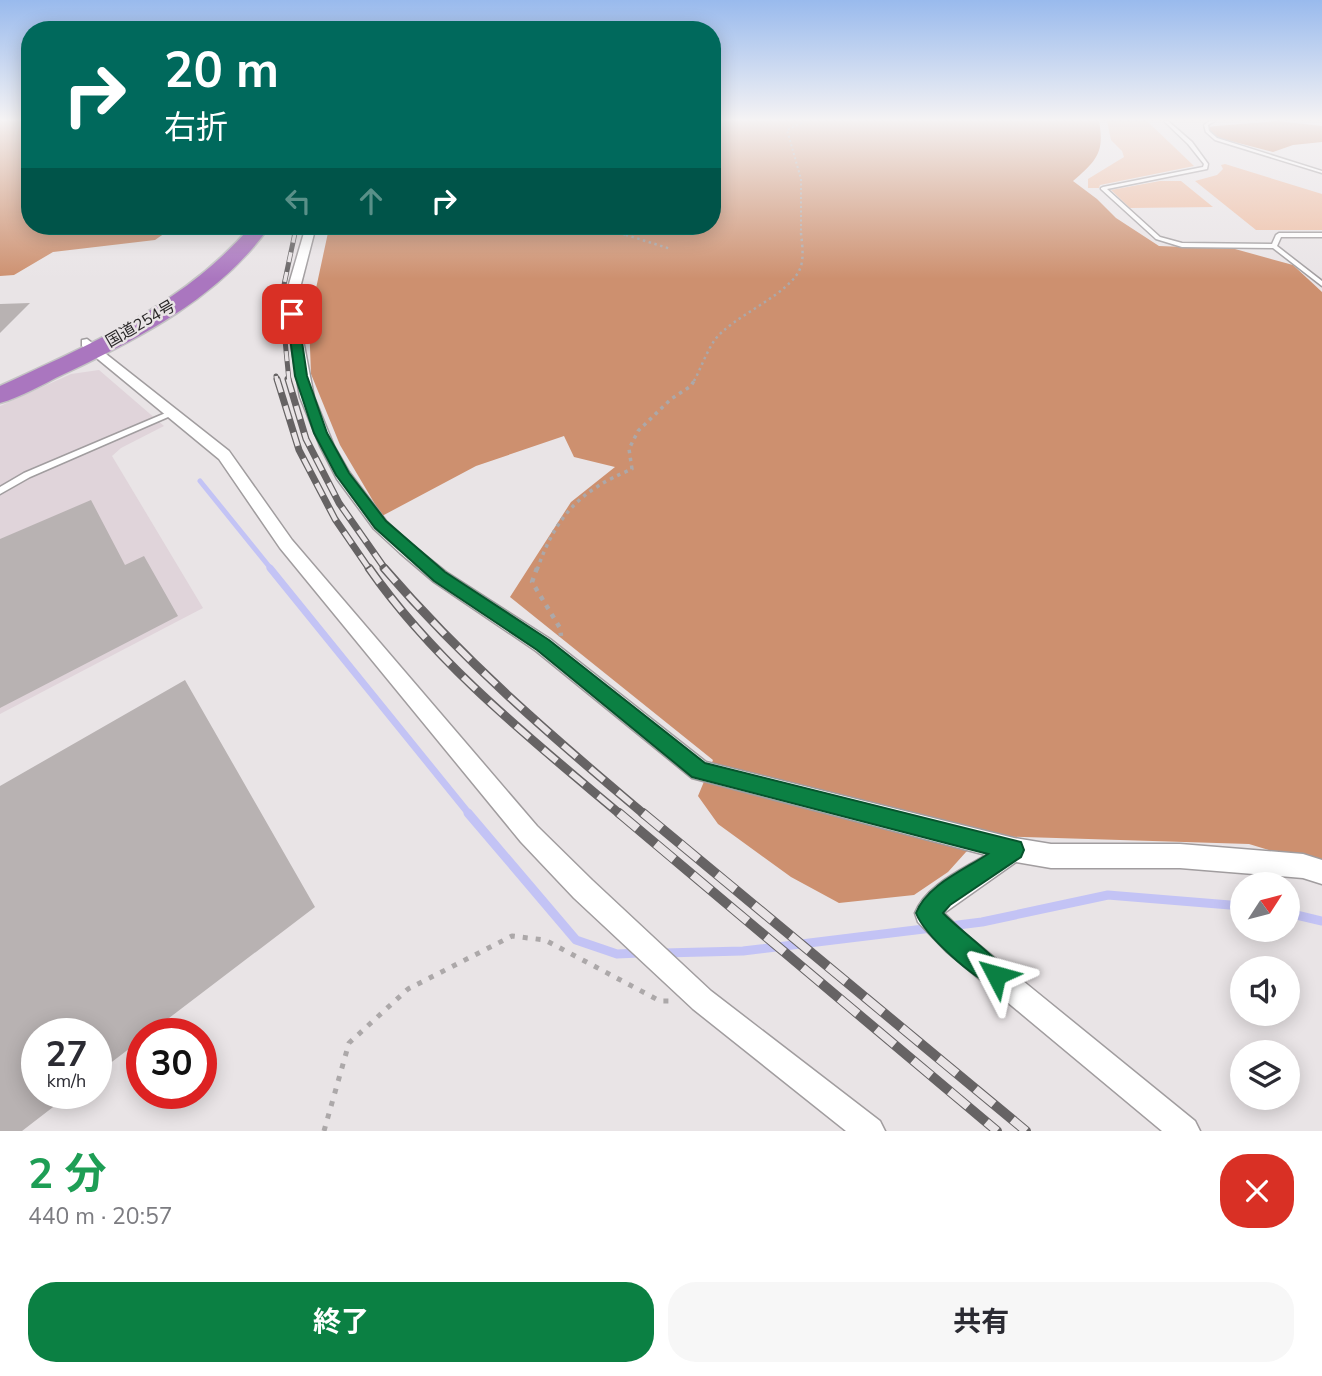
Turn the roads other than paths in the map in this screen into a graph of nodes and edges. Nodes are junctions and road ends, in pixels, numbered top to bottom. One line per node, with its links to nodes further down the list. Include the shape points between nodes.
1 (1176, 174): 6 (lane, via 1103,188 1158,238 1182,245)
2 (236, 235): 8 (highway, 国道254号, via 175,289)
3 (254, 235): 8 (highway, 国道254号, via 214,276 146,321)
4 (309, 235): 13 (street, via 293,294 294,334 307,397 343,475 380,524 406,549 561,659 699,771)
5 (1322, 235): 6 (lane, via 1279,235)
6 (1274, 246): 7 (lane)
7 (1322, 284)
8 (91, 346): 9 (highway, 国道254号); 10 (highway, 国道254号); 11 (street)
9 (0, 382)
10 (0, 395)
11 (171, 414): 12 (lane, via 27,475); 15 (street, via 234,466 286,544 529,834 702,1000)
12 (0, 491)
13 (1014, 850): 14 (street, via 1051,856 1192,856 1303,866); 16 (street, via 942,897 927,913 955,942)
14 (1322, 872)
15 (870, 1131)
16 (1185, 1131)

